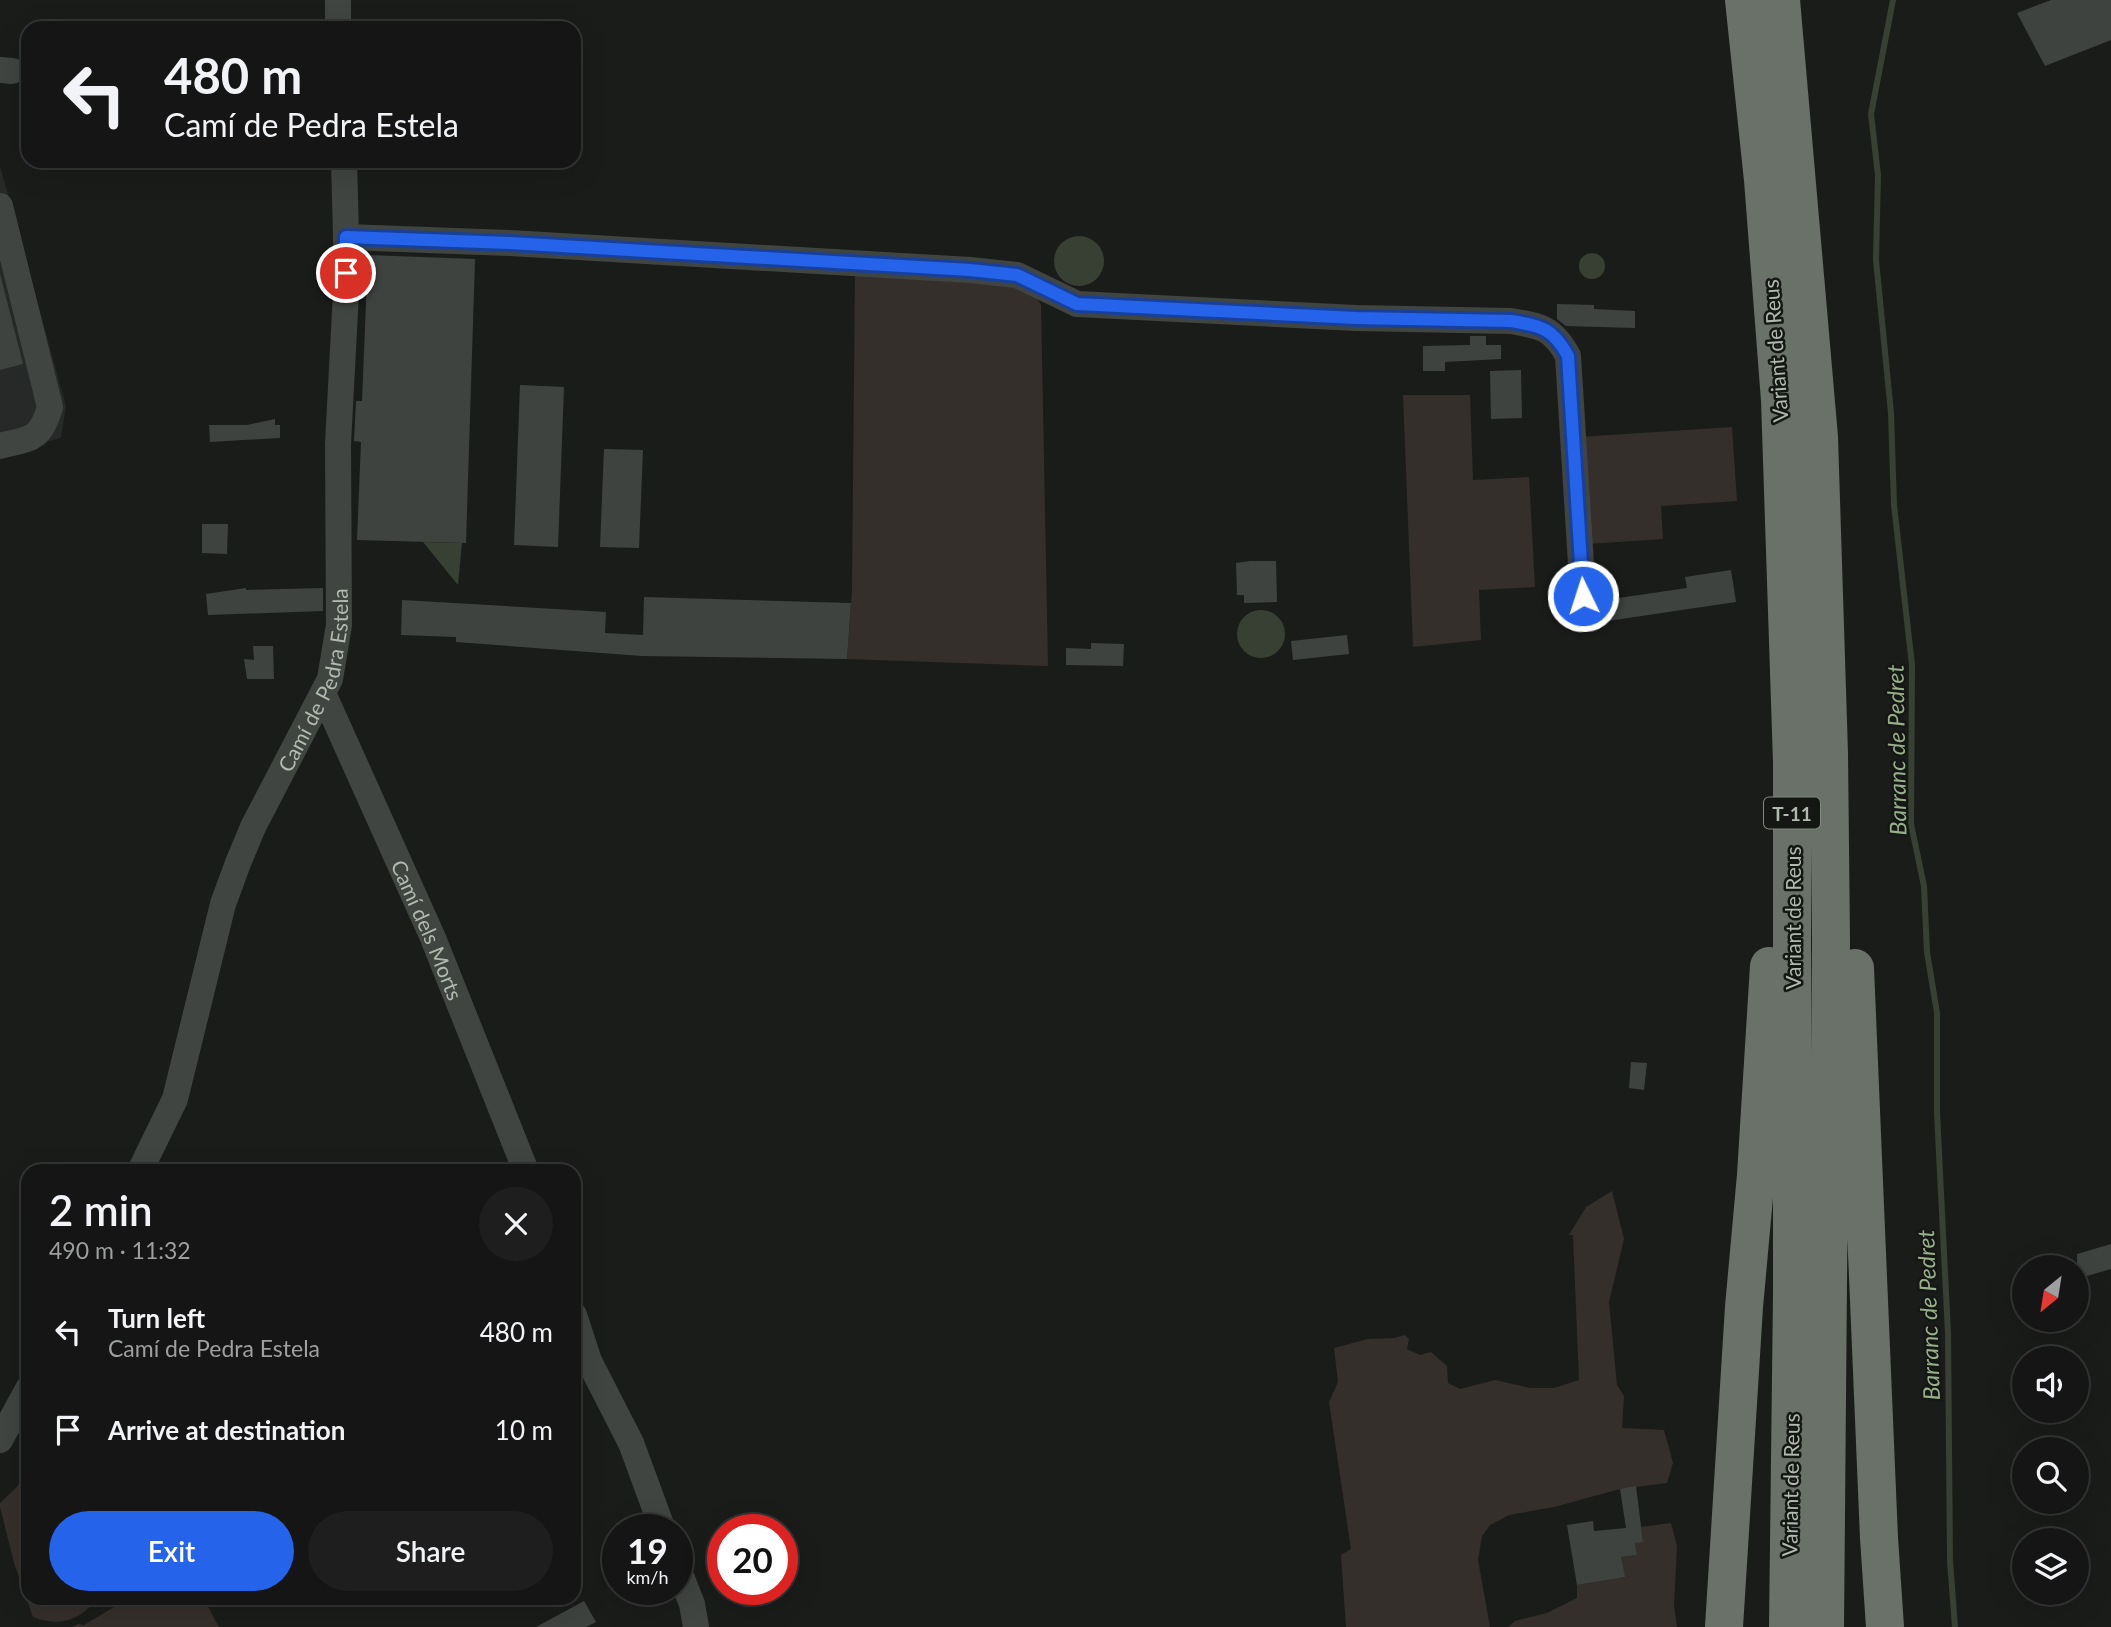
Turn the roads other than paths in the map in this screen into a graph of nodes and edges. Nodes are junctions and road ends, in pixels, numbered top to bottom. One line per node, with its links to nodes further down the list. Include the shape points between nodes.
1 (338, 0): 4 (lane)
2 (1744, 0): 9 (highway, Variant de Reus / T-11)
3 (1782, 0): 5 (highway, Variant de Reus / T-11)
4 (338, 21)
5 (1796, 150): 23 (highway, Variant de Reus / T-11, via 1819,437 1829,753); 24 (highway, via 1832,437)
6 (344, 168): 8 (lane, Camí de Pedra Estela)
7 (0, 206): 10 (lane, via 50,407 44,428 32,437)
8 (346, 237): 11 (lane, via 970,270 1017,275 1077,304 1534,325 1558,337 1568,356); 12 (lane, Camí de Pedra Estela, via 338,444 339,625 330,679)
9 (1780, 400): 21 (highway, via 1773,898); 22 (highway, Variant de Reus / T-11, via 1792,762)
10 (0, 446)
11 (1583, 596)
12 (323, 693): 13 (lane, Camí de Pedra Estela, via 237,863 175,1099); 14 (lane, Camí dels Morts, via 433,938)
13 (143, 1164)
14 (523, 1164)
15 (581, 1336): 18 (lane, via 631,1443)
16 (21, 1402): 17 (lane)
17 (0, 1440)
18 (657, 1514)
19 (691, 1605): 20 (lane)
20 (696, 1627)
21 (1724, 1627)
22 (1788, 1627)
23 (1825, 1627)
24 (1885, 1627)

